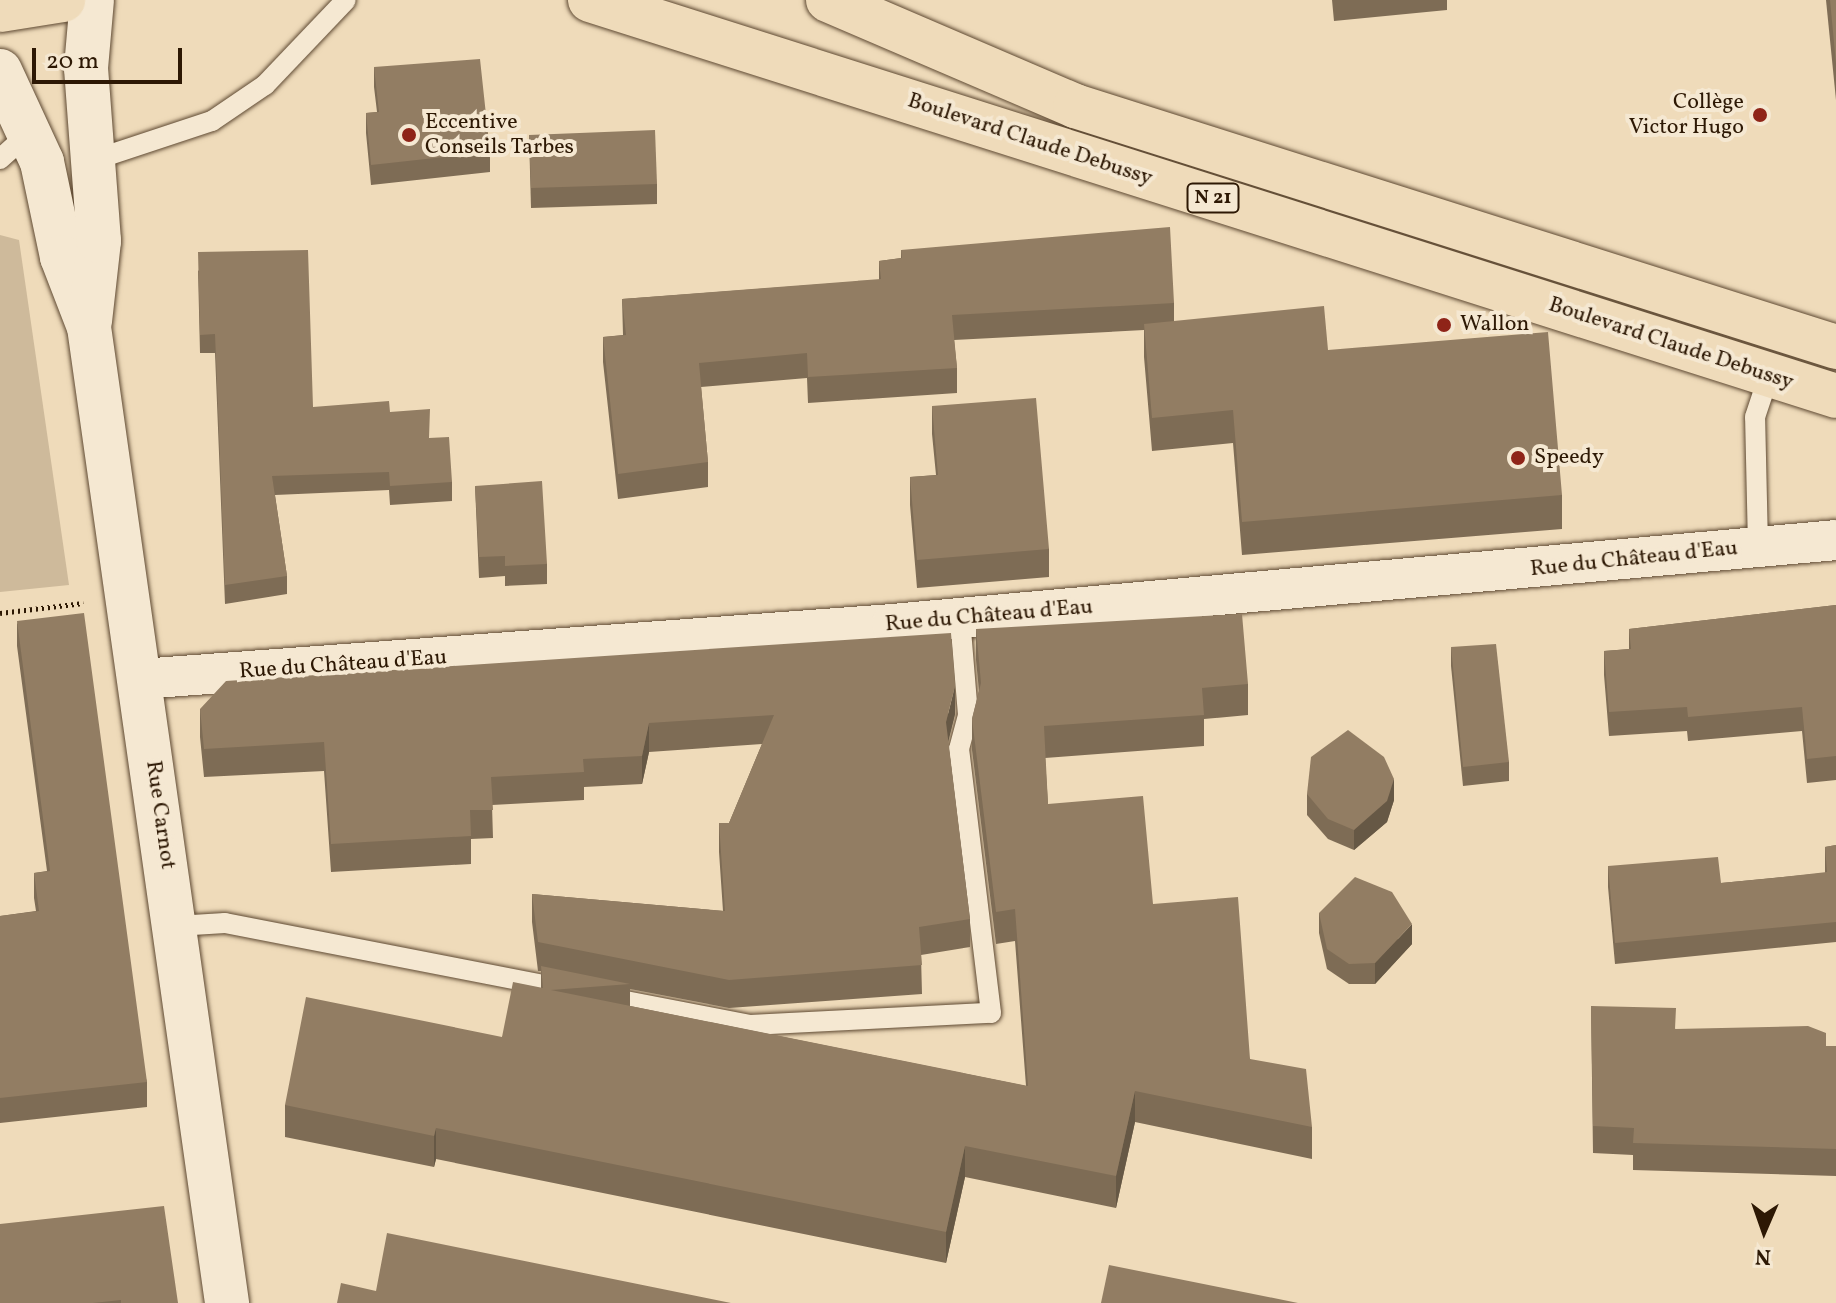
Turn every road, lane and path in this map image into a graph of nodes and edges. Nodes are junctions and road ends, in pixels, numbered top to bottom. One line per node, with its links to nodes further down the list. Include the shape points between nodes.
1 (63, 0): 6 (main road)
2 (92, 0): 9 (main road, Rue Carnot, via 86,68)
3 (346, 0): 9 (lane, via 265,85 212,121)
4 (590, 0): 12 (main road, Boulevard Claude Debussy / N 21)
5 (828, 0): 11 (main road, Boulevard Claude Debussy / N 21, via 1075,106)
6 (0, 10)
7 (0, 71): 8 (main road, Rue Carnot)
8 (15, 146): 10 (main road, Rue Carnot)
9 (94, 160): 10 (main road, Rue Carnot, via 99,241)
10 (89, 327): 16 (main road, Rue Carnot)
11 (1836, 347)
12 (1769, 375): 13 (main road, Boulevard Claude Debussy / N 21); 15 (lane, via 1755,417)
13 (1836, 396)
14 (1836, 540): 15 (street, Rue du Château d'Eau)
15 (1758, 546): 18 (street, Rue du Château d'Eau)
16 (127, 598): 17 (path); 19 (main road, Rue Carnot)
17 (0, 613)
18 (960, 618): 19 (street, Rue du Château d'Eau); 20 (lane, via 968,715 959,749 991,1013 750,1025 225,923)
19 (140, 679): 20 (main road, Rue Carnot)
20 (176, 926): 21 (main road, Rue Carnot)
21 (227, 1303)

